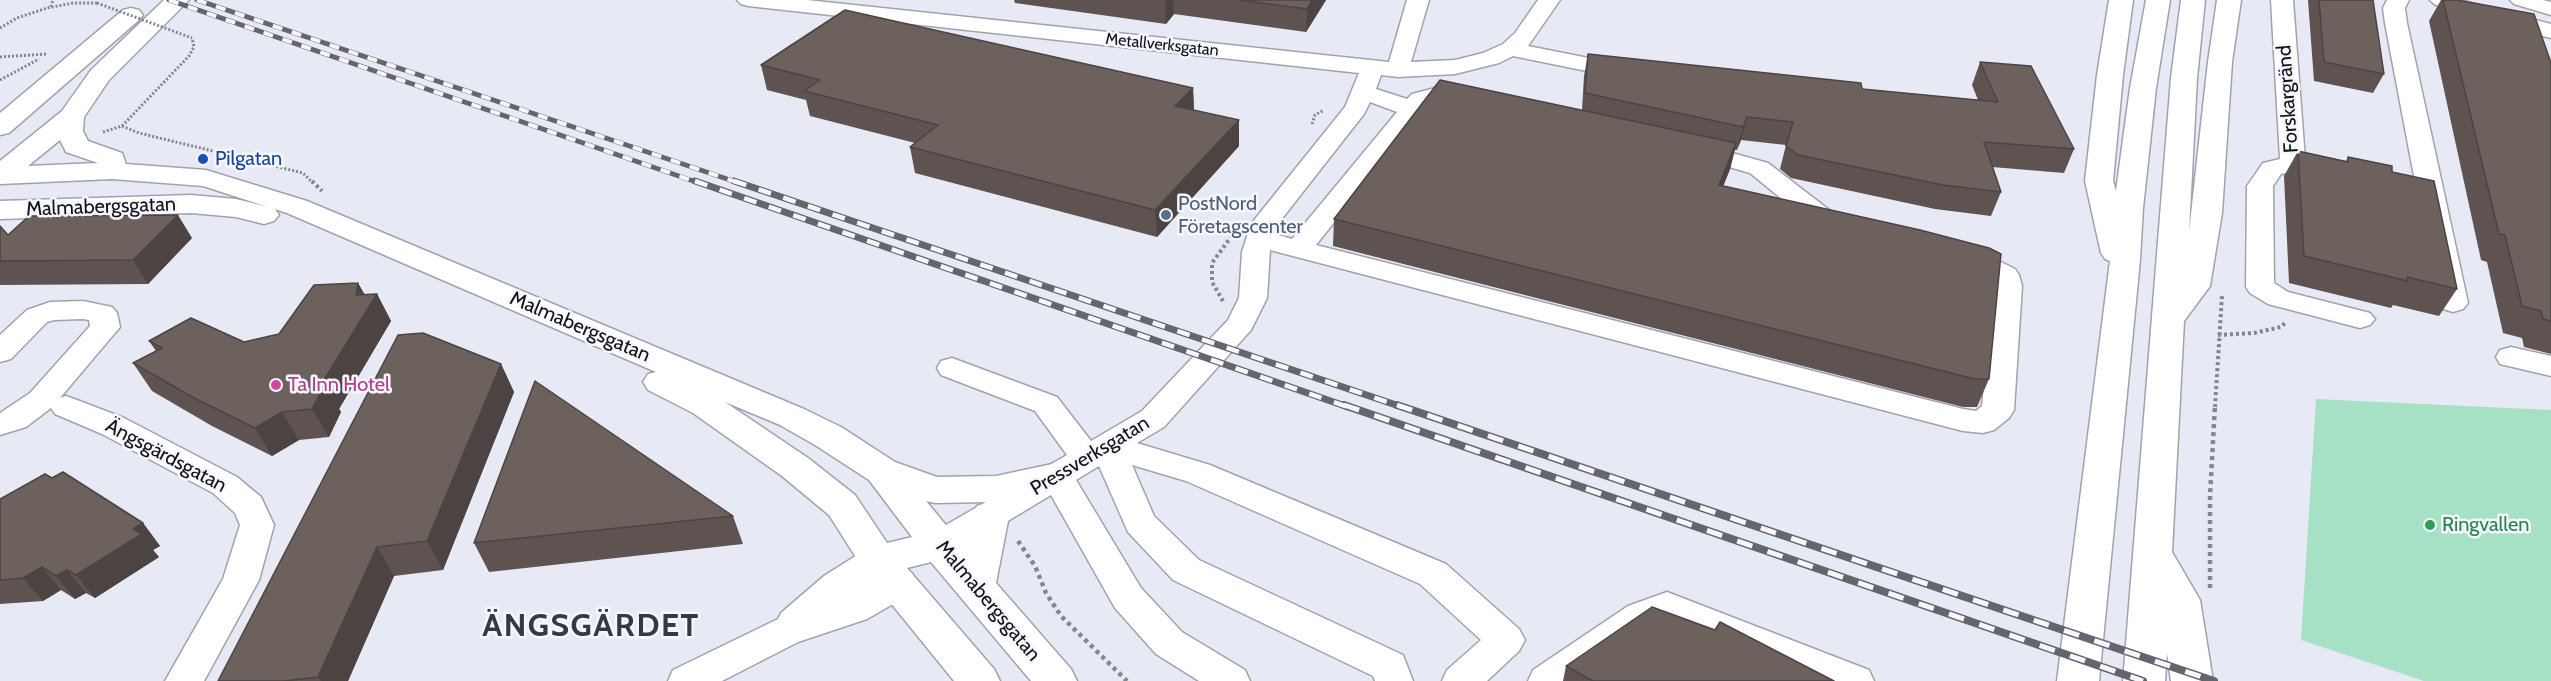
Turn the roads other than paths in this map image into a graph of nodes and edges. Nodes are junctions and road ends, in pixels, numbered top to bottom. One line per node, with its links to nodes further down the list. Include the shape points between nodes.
1 (149, 0): 21 (main road)
2 (177, 0): 25 (main road, via 100,75)
3 (748, 0): 20 (street, Metallverksgatan)
4 (1418, 0): 20 (street, Pressverksgatan)
5 (1549, 0): 18 (street, Metallverksgatan)
6 (2121, 0): 40 (main road, via 2099,181)
7 (2158, 0): 40 (main road)
8 (2193, 0): 42 (main road, via 2184,78)
9 (2229, 0): 42 (main road, via 2207,213 2194,286)
10 (2282, 0): 29 (street, Forskargränd)
11 (2398, 0): 41 (street, via 2394,8 2420,191)
12 (2441, 0): 15 (street)
13 (2521, 0): 14 (street)
14 (2551, 9)
15 (2527, 26): 16 (street); 17 (street)
16 (2551, 31)
17 (2551, 48)
18 (1511, 49): 19 (street); 20 (street, Metallverksgatan, via 1455,67)
19 (1643, 74)
20 (1378, 77): 24 (street); 37 (street, Pressverksgatan, via 1264,224)
21 (34, 99): 23 (main road); 26 (main road); 27 (main road, via 38,104)
22 (1497, 106): 24 (street, via 1435,95 1420,99)
23 (0, 109)
24 (1412, 109): 38 (street)
25 (70, 117): 30 (main road, via 76,146 112,159); 32 (main road)
26 (0, 127)
27 (0, 144)
28 (1672, 145): 36 (street, via 1759,168 1831,225)
29 (2293, 164): 33 (street, Forskargränd); 43 (street, via 2272,168 2260,186 2260,286 2278,298)
30 (112, 171): 31 (main road, Malmabergsgatan); 32 (main road, Malmabergsgatan)
31 (157, 173): 34 (main road, via 137,182); 51 (main road, Malmabergsgatan, via 206,178 297,207 792,417)
32 (0, 175)
33 (2350, 177)
34 (0, 190)
35 (0, 210): 55 (main road, Malmabergsgatan, via 191,204 236,208 278,218 705,405 842,505)
36 (1865, 234)
37 (1248, 235): 38 (street); 50 (street, Pressverksgatan, via 1256,252 1253,298 1241,324 1153,419)
38 (1298, 249): 39 (street, via 1983,422 1998,410 2008,286 2005,275)
39 (1933, 252)
40 (2121, 288): 66 (main road)
41 (2453, 303)
42 (2169, 319): 54 (main road)
43 (2360, 319)
44 (0, 352): 49 (street, via 44,313 102,313 105,327 41,400 15,419)
45 (2511, 357): 46 (street)
46 (2551, 366)
47 (952, 368): 50 (street, via 1046,404)
48 (66, 407): 57 (street, Ängsgärdsgatan, via 113,426 225,485 249,506 253,515 257,525 255,539 241,580)
49 (0, 424)
50 (1084, 460): 51 (main road, via 996,489 935,490); 52 (street, Pressverksgatan); 61 (street, via 1128,598 1169,643); 62 (street, via 1186,570 1389,666); 63 (street, via 1198,473 1432,574 1506,640)
51 (882, 471): 53 (main road, Malmabergsgatan)
52 (1001, 526): 53 (street, Pressverksgatan); 56 (main road)
53 (940, 545): 55 (main road); 56 (main road, Malmabergsgatan)
54 (2153, 553): 67 (main road); 68 (main road, via 2180,600)
55 (889, 572): 58 (street, via 854,609 785,631); 59 (main road, Malmabergsgatan)
56 (975, 588): 60 (main road, Malmabergsgatan)
57 (184, 681)
58 (687, 681)
59 (979, 681)
60 (1056, 681)
61 (1231, 681)
62 (1394, 681)
63 (1461, 681)
64 (1547, 681): 65 (street, via 1641,616 1667,606)
65 (1855, 681)
66 (2078, 681)
67 (2144, 681)
68 (2192, 681)

